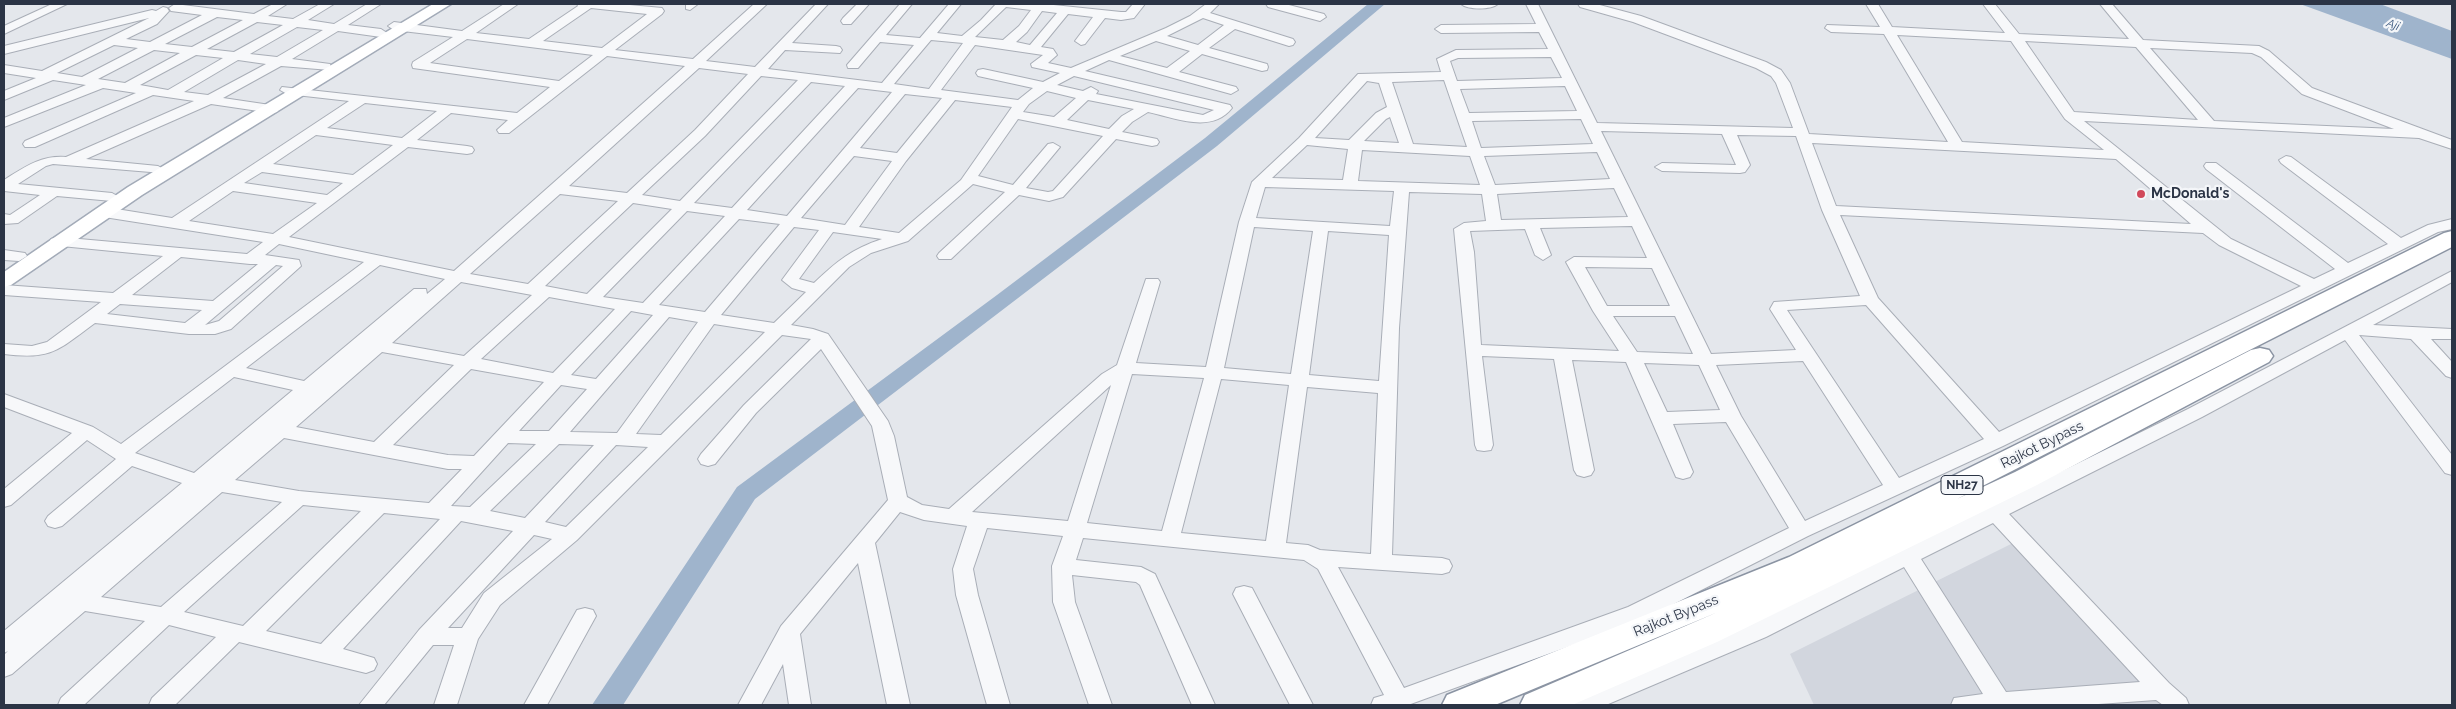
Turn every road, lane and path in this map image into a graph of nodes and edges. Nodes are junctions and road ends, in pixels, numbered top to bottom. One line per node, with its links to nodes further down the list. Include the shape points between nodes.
1 (55, 4): 47 (street)
2 (192, 4): 34 (street)
3 (281, 4): 38 (street)
4 (328, 4): 40 (street)
5 (375, 4): 42 (street)
6 (428, 4): 45 (main road)
7 (442, 4): 45 (main road)
8 (512, 4): 49 (street)
9 (584, 4): 10 (street)
10 (589, 4): 30 (street); 59 (street)
11 (747, 4): 73 (street)
12 (761, 4): 73 (street)
13 (822, 4): 62 (street)
14 (863, 4): 39 (street)
15 (906, 4): 52 (street)
16 (955, 4): 53 (street)
17 (1002, 4): 54 (street)
18 (1008, 4): 31 (street)
19 (1139, 4): 36 (street, via 1130,15)
20 (1213, 4): 37 (street)
21 (1272, 4): 22 (street, via 1315,15)
22 (1325, 4)
23 (1467, 4): 24 (street)
24 (1492, 4)
25 (1532, 4): 43 (street)
26 (1584, 4): 123 (street, via 1637,19 1769,69 1781,78)
27 (1872, 4): 48 (street)
28 (1990, 4): 50 (street)
29 (2106, 4): 58 (street)
30 (638, 6): 68 (street, via 658,11)
31 (1046, 6): 33 (street); 60 (street)
32 (1090, 7): 33 (street); 36 (street)
33 (1066, 8): 63 (street)
34 (169, 10): 35 (street); 55 (street); 64 (street)
35 (214, 13): 38 (street); 61 (street)
36 (1102, 14): 56 (street)
37 (1201, 14): 41 (street); 51 (street)
38 (254, 18): 40 (street); 67 (street)
39 (847, 21)
40 (294, 23): 42 (street); 70 (street)
41 (1232, 25): 57 (street); 66 (street)
42 (334, 27): 45 (street); 72 (street)
43 (1543, 28): 46 (street); 69 (street)
44 (1831, 28): 48 (street)
45 (394, 29): 49 (street); 75 (main road); 98 (main road)
46 (1441, 29)
47 (4, 30)
48 (1887, 30): 50 (street); 128 (street)
49 (463, 36): 59 (street); 91 (street, via 418,65)
50 (2014, 36): 58 (street); 111 (street)
51 (1155, 37): 66 (street); 71 (street)
52 (876, 38): 53 (street); 74 (street)
53 (925, 39): 54 (street); 92 (street)
54 (967, 40): 60 (street); 99 (street)
55 (112, 41): 61 (street); 82 (street)
56 (1081, 42)
57 (1288, 42)
58 (2141, 42): 117 (street); 122 (street, via 2255,49 2266,54 2307,91)
59 (532, 43): 68 (street)
60 (1006, 44): 63 (street)
61 (152, 46): 67 (street); 87 (street)
62 (782, 46): 65 (street); 78 (street)
63 (1033, 49): 80 (street, via 1052,54 1038,62 1040,65)
64 (4, 50)
65 (836, 50)
66 (1200, 50): 76 (street); 81 (street)
67 (195, 51): 70 (street); 93 (street)
68 (601, 52): 73 (street); 91 (street)
69 (1554, 53): 86 (street, via 1456,54 1443,59); 88 (street)
70 (236, 56): 72 (street); 100 (street)
71 (1107, 56): 80 (street); 81 (street)
72 (280, 61): 75 (street); 104 (street)
73 (690, 63): 78 (street); 153 (street); 192 (street)
74 (853, 65)
75 (325, 67): 98 (main road)
76 (1262, 67)
77 (6, 70): 82 (street)
78 (759, 71): 83 (street); 157 (street, via 700,133)
79 (983, 73): 94 (street)
80 (1072, 73): 85 (street); 94 (street)
81 (1169, 74): 96 (street)
82 (48, 75): 87 (street); 102 (street)
83 (808, 78): 89 (street); 160 (street)
84 (1381, 78): 86 (street); 109 (street, via 1385,81); 124 (street, via 1363,77)
85 (1104, 79): 103 (street); 107 (street, via 1225,108 1208,119)
86 (1449, 80): 88 (street); 113 (street)
87 (84, 81): 90 (street)
88 (1570, 82): 114 (street)
89 (855, 83): 92 (street); 162 (street)
90 (101, 84): 93 (street); 116 (street)
91 (561, 85): 112 (street)
92 (886, 86): 95 (street)
93 (127, 87): 97 (street)
94 (1044, 88): 103 (street); 108 (street)
95 (902, 89): 99 (street); 135 (street)
96 (1231, 90)
97 (152, 91): 100 (street); 127 (street)
98 (294, 91): 105 (street); 106 (main road)
99 (933, 92): 101 (street)
100 (170, 94): 104 (street)
101 (952, 95): 108 (street); 138 (street)
102 (4, 96)
103 (1086, 96): 107 (street); 115 (street)
104 (209, 100): 106 (street); 140 (street)
105 (360, 100): 110 (street); 120 (street)
106 (265, 108): 144 (main road); 159 (main road)
107 (1146, 108): 121 (street, via 1127,119)
108 (1017, 109): 115 (street); 145 (street)
109 (1394, 109): 129 (street, via 1381,116); 132 (street)
110 (447, 110): 112 (street); 126 (street)
111 (2070, 116): 117 (street); 137 (street)
112 (520, 117): 119 (street)
113 (1464, 117): 114 (street); 136 (street)
114 (1589, 121): 118 (street); 133 (street)
115 (1057, 122): 121 (street)
116 (4, 123)
117 (2210, 125): 122 (street)
118 (1727, 129): 123 (street); 143 (street, via 1743,165 1740,169)
119 (504, 130)
120 (314, 131): 126 (street); 142 (street)
121 (1112, 134): 125 (street); 154 (street, via 1053,197)
122 (2421, 134): 130 (street)
123 (1802, 135): 128 (street); 161 (street)
124 (1304, 141): 129 (street); 147 (street)
125 (1152, 142)
126 (402, 143): 134 (street); 146 (street)
127 (30, 144)
128 (1957, 144): 137 (street)
129 (1354, 145): 132 (street); 149 (street)
130 (2452, 145)
131 (1053, 147): 154 (street)
132 (1407, 147): 136 (street)
133 (1600, 148): 136 (street); 148 (street)
134 (467, 150)
135 (851, 151): 138 (street); 163 (street)
136 (1477, 152): 155 (street)
137 (2120, 155): 173 (street)
138 (901, 158): 174 (street)
139 (2286, 160): 180 (street)
140 (69, 162): 144 (street); 151 (street, via 41,162)
141 (2211, 166): 191 (street)
142 (259, 167): 146 (street); 150 (street)
143 (1662, 167)
144 (158, 170): 159 (main road)
145 (971, 179): 154 (street); 176 (street)
146 (356, 180): 158 (street)
147 (1259, 182): 149 (street); 166 (street)
148 (1618, 183): 155 (street); 164 (street)
149 (1350, 185): 152 (street)
150 (231, 186): 158 (street); 167 (street)
151 (4, 187): 156 (street)
152 (1402, 188): 155 (street); 175 (street)
153 (557, 189): 157 (street); 192 (street)
154 (1016, 190): 184 (street)
155 (1489, 190): 170 (street)
156 (54, 192): 159 (street); 165 (street)
157 (630, 198): 160 (street); 198 (street)
158 (330, 200): 178 (street)
159 (108, 205): 167 (street); 179 (main road); 182 (main road)
160 (683, 206): 162 (street); 201 (street)
161 (1830, 210): 173 (street); 202 (street)
162 (736, 213): 163 (street); 205 (street)
163 (792, 221): 172 (street); 209 (street)
164 (1636, 221): 168 (street); 189 (street)
165 (7, 222)
166 (1247, 222): 171 (street); 227 (street)
167 (176, 223): 178 (street)
168 (1532, 224): 170 (street); 183 (street)
169 (2452, 224): 180 (street, via 2433,228)
170 (1494, 225): 218 (street, via 1462,229)
171 (1321, 226): 175 (street); 229 (street)
172 (829, 227): 174 (street); 197 (street, via 790,280 798,285)
173 (2207, 229): 196 (street)
174 (849, 230): 176 (street)
175 (1397, 231): 232 (street)
176 (902, 238): 197 (street, via 866,250 843,264)
177 (2452, 238): 303 (highway, Rajkot Bypass / NH27, via 1800,565)
178 (276, 239): 185 (street); 187 (street)
179 (57, 242): 181 (street); 194 (main road)
180 (2399, 244): 191 (street)
181 (178, 252): 185 (street); 200 (street)
182 (11, 255): 190 (main road)
183 (1543, 255)
184 (945, 256)
185 (250, 258): 188 (street)
186 (2452, 258): 304 (highway, Rajkot Bypass / NH27, via 2372,296 2025,479 1705,634)
187 (378, 259): 192 (street); 225 (street)
188 (273, 260): 203 (street); 211 (street, via 293,266 225,325 210,330)
189 (1657, 263): 206 (street, via 1574,262); 207 (street)
190 (4, 266)
191 (2346, 270): 196 (street)
192 (451, 275): 198 (street); 216 (street); 231 (street)
193 (2452, 276): 212 (street)
194 (4, 281)
195 (1152, 282): 224 (street)
196 (2313, 286): 241 (street)
197 (818, 288): 210 (street)
198 (540, 289): 201 (street); 223 (street)
199 (4, 290): 200 (street)
200 (114, 299): 203 (street); 208 (street)
201 (591, 300): 204 (street)
202 (1870, 300): 220 (street, via 1780,306 1780,314); 241 (street)
203 (218, 306): 211 (street)
204 (628, 306): 205 (street); 228 (street)
205 (657, 308): 209 (street); 230 (street)
206 (1601, 311): 207 (street); 221 (street)
207 (1680, 311): 222 (street)
208 (91, 317): 211 (street); 217 (street, via 44,350)
209 (710, 317): 210 (street); 240 (street)
210 (778, 327): 215 (street); 242 (street)
211 (189, 329)
212 (2351, 330): 213 (street); 248 (street); 259 (street, via 2196,413)
213 (2416, 334): 214 (street); 226 (street)
214 (2452, 334)
215 (822, 338): 246 (street, via 750,410); 256 (street, via 880,425)
216 (379, 346): 223 (street); 237 (street)
217 (4, 349)
218 (1473, 350): 219 (street); 243 (street)
219 (1562, 354): 221 (street); 249 (street)
220 (1807, 355): 222 (street); 253 (street)
221 (1633, 358): 222 (street); 235 (street)
222 (1704, 360): 234 (street)
223 (468, 362): 228 (street); 244 (street)
224 (1126, 368): 227 (street); 261 (street, via 1108,378); 265 (street)
225 (233, 371): 231 (street); 245 (street)
226 (2452, 372)
227 (1214, 373): 229 (street); 268 (street)
228 (557, 379): 230 (street); 238 (street)
229 (1299, 380): 232 (street); 270 (street)
230 (600, 385): 239 (street)
231 (309, 388): 251 (street)
232 (1387, 388): 273 (street)
233 (4, 400): 236 (street)
234 (1732, 416): 235 (street); 266 (street)
235 (1661, 418): 250 (street)
236 (86, 431): 245 (street); 255 (street)
237 (281, 431): 244 (street); 252 (street)
238 (503, 437): 239 (street); 247 (street)
239 (554, 438): 240 (street); 260 (street)
240 (616, 439): 242 (street); 264 (street)
241 (1996, 441): 253 (street)
242 (665, 442): 267 (street)
243 (1484, 446)
244 (379, 448): 247 (street, via 448,462)
245 (125, 456): 251 (street); 263 (street)
246 (708, 459)
247 (480, 463): 258 (street)
248 (2452, 468)
249 (1584, 470)
250 (1683, 472)
251 (197, 481): 252 (street); 284 (street)
252 (218, 485): 254 (street); 277 (street)
253 (1895, 488): 266 (street)
254 (299, 498): 257 (street); 278 (street)
255 (4, 500)
256 (898, 500): 261 (street, via 916,512); 269 (street)
257 (379, 506): 258 (street); 281 (street)
258 (434, 511): 260 (street)
259 (1995, 512): 271 (street); 288 (street)
260 (466, 514): 264 (street); 285 (street)
261 (953, 517): 262 (street)
262 (979, 520): 265 (street); 299 (street, via 965,561 964,578)
263 (55, 521)
264 (530, 525): 267 (street); 282 (street)
265 (1076, 528): 268 (street); 274 (street)
266 (1801, 531): 289 (street, via 1636,613)
267 (570, 536): 283 (street, via 492,599)
268 (1170, 538): 270 (street)
269 (864, 542): 280 (street); 298 (street)
270 (1275, 548): 272 (street, via 1303,551)
271 (1908, 556): 290 (street); 305 (street, via 1758,631)
272 (1319, 558): 273 (street); 289 (street, via 1326,564)
273 (1381, 562): 275 (street)
274 (1062, 566): 300 (street, via 1064,602); 301 (street, via 1141,576 1148,580)
275 (1442, 566)
276 (1244, 594): 302 (street)
277 (81, 602): 278 (street); 287 (street)
278 (165, 616): 281 (street); 291 (street)
279 (585, 616): 295 (street)
280 (789, 632): 296 (street); 297 (street)
281 (241, 635): 285 (street); 292 (street)
282 (427, 636): 283 (street); 293 (street)
283 (468, 637): 294 (street)
284 (4, 644)
285 (325, 654): 286 (street)
286 (366, 664)
287 (4, 668)
288 (2170, 698): 290 (street)
289 (1390, 702)
290 (2001, 704): 306 (street)
291 (69, 705)
292 (163, 705)
293 (370, 705)
294 (446, 705)
295 (535, 705)
296 (749, 705)
297 (800, 705)
298 (899, 705)
299 (998, 705)
300 (1100, 705)
301 (1203, 705)
302 (1302, 705)
303 (1459, 705)
304 (1537, 705)
305 (1583, 705)
306 (1962, 705)

